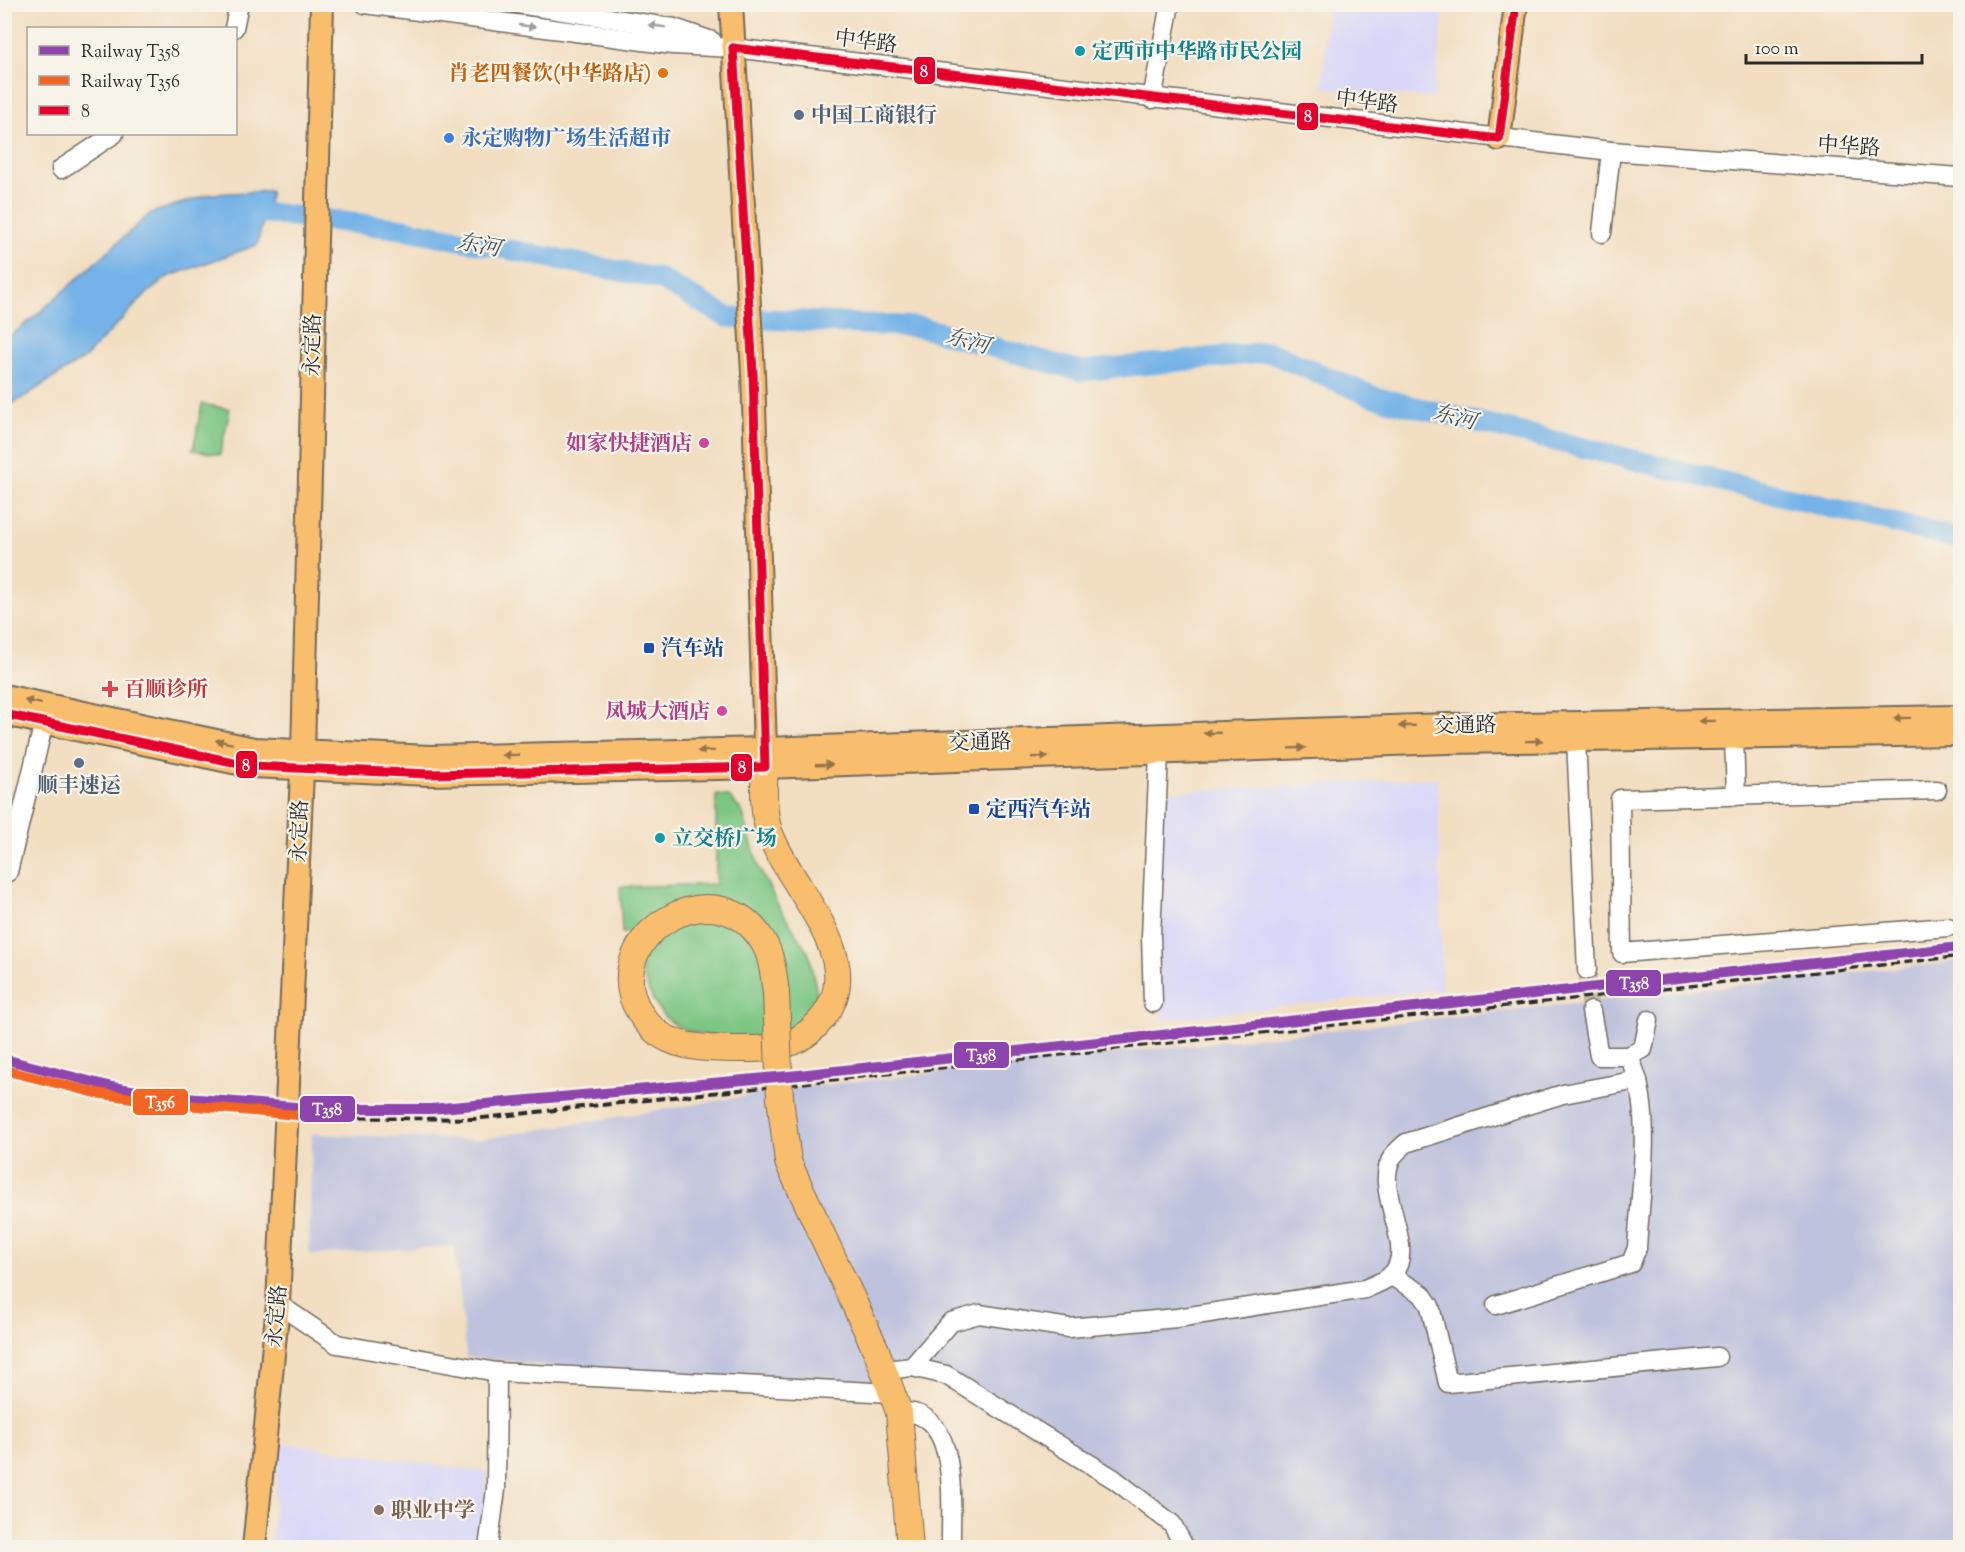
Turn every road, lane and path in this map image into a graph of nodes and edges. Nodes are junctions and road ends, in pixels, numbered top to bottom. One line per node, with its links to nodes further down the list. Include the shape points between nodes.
1 (239, 4): 8 (street)
2 (322, 4): 26 (main road, 永定路)
3 (365, 4): 9 (street, 中华路, one-way to 9, via 673,45)
4 (518, 4): 9 (street, 中华路, one-way to 4, via 674,28)
5 (731, 4): 9 (main road)
6 (1170, 4): 10 (street)
7 (1516, 4): 12 (main road)
8 (234, 27)
9 (733, 48): 10 (street, 中华路); 25 (main road, via 753,373)
10 (1152, 99): 12 (street, 中华路)
11 (112, 135): 14 (street)
12 (1499, 139): 13 (street, 中华路)
13 (1611, 151): 15 (street, 中华路); 16 (street)
14 (61, 169)
15 (1960, 177)
16 (1602, 232)
17 (4, 696): 26 (main road, 交通路, one-way to 17)
18 (4, 714): 20 (main road, 交通路)
19 (1960, 717): 25 (main road, 交通路, one-way to 25, via 1434,725)
20 (44, 722): 26 (main road, 交通路, via 252,766); 29 (street, via 8,872)
21 (1960, 734): 22 (main road, 交通路)
22 (1734, 738): 23 (main road, 交通路); 28 (street)
23 (1576, 741): 24 (main road, 交通路, one-way to 23); 31 (street)
24 (1159, 753): 25 (main road, 交通路, one-way to 24); 32 (street, via 1151,936)
25 (765, 758): 26 (main road, 交通路, via 429,774); 43 (highway, bridge, via 768,829 833,946 838,970 835,994 825,1016 808,1033 787,1044 747,1050 678,1044 646,1024 631,988 639,947 652,929 670,915 692,908 715,909 736,916 754,930 767,949 776,993 780,1098 788,1162)
26 (302, 760): 38 (main road, 永定路)
27 (1937, 790): 28 (street)
28 (1736, 796): 30 (street, via 1620,799 1622,953)
29 (4, 872)
30 (1948, 927)
31 (1587, 970)
32 (1153, 1003)
33 (1591, 1011): 35 (street, via 1599,1056)
34 (1649, 1020): 35 (street, via 1643,1049)
35 (1629, 1056): 36 (street)
36 (1638, 1080): 37 (street, via 1563,1094 1406,1143 1391,1158 1386,1187 1401,1260); 39 (street, via 1643,1135 1637,1248 1631,1263)
37 (1390, 1276): 40 (street, via 1422,1294 1430,1306 1448,1383); 41 (street, via 1365,1289 1166,1319 1069,1328 979,1314 951,1322)
38 (278, 1304): 42 (street, via 337,1344); 45 (main road, 永定路)
39 (1496, 1305)
40 (1717, 1358)
41 (912, 1367): 43 (street); 50 (street, via 946,1375 1114,1479 1172,1524)
42 (497, 1372): 43 (street); 46 (street, via 496,1489)
43 (888, 1382): 44 (highway); 49 (street, via 913,1411 936,1426 948,1452)
44 (905, 1497): 47 (highway); 48 (highway)
45 (254, 1548)
46 (488, 1548)
47 (894, 1548)
48 (909, 1548)
49 (951, 1548)
50 (1185, 1548)

